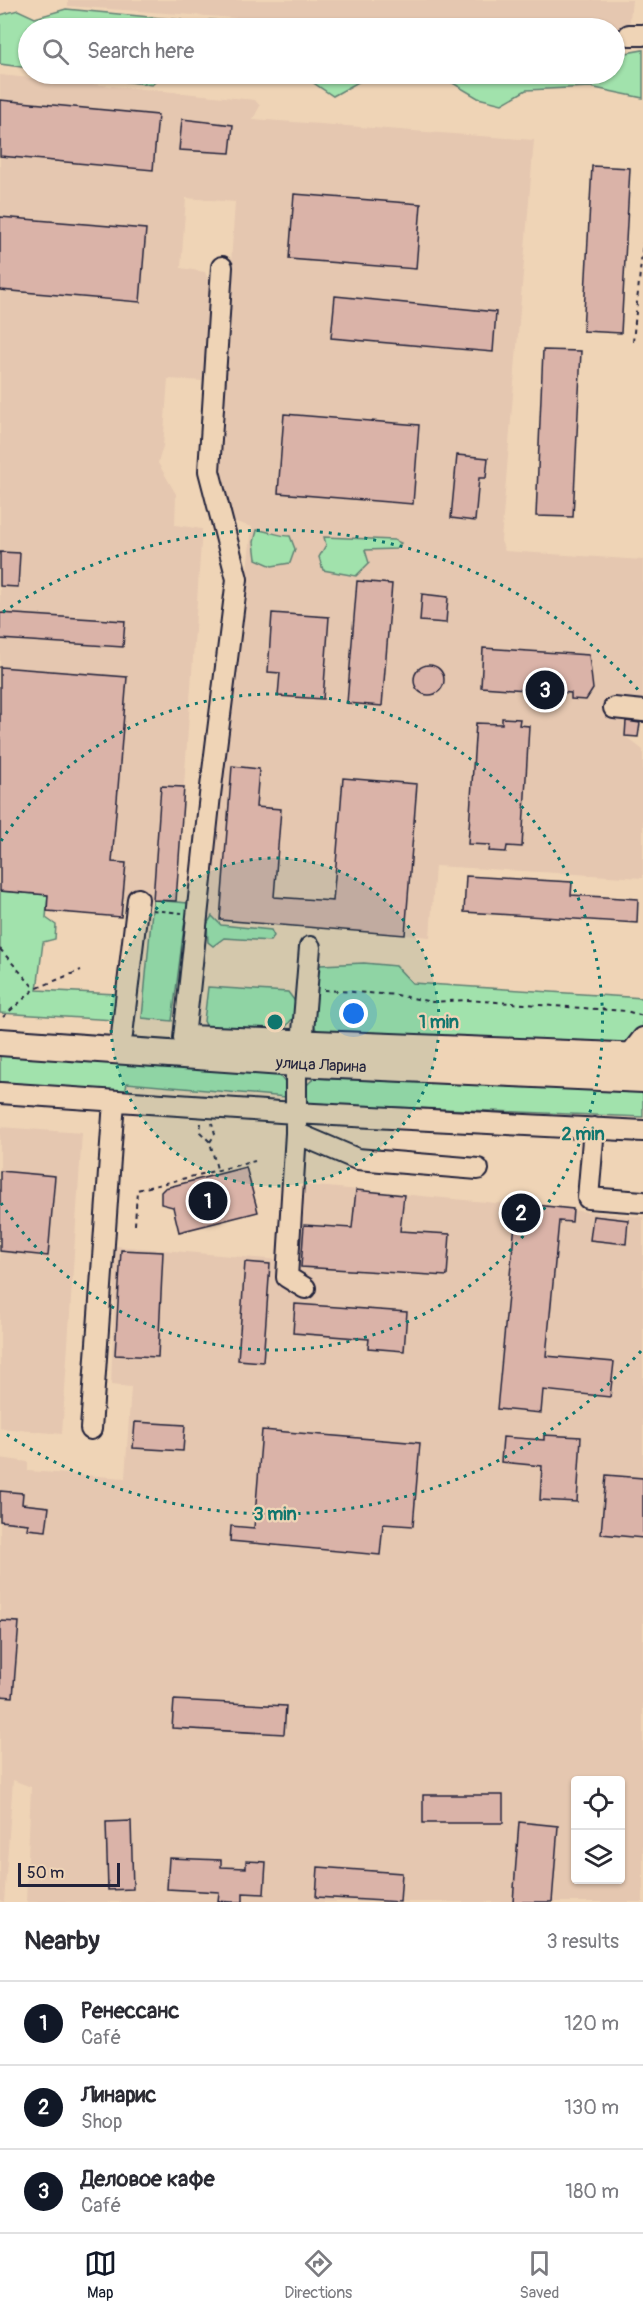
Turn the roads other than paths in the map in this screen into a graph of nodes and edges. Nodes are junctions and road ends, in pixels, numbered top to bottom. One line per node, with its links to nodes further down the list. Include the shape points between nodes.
1 (222, 267): 8 (lane, via 209,471 237,579)
2 (614, 708): 3 (lane)
3 (643, 711)
4 (137, 904): 7 (lane)
5 (310, 947): 10 (lane)
6 (1, 1029): 7 (main road, улица Ларина); 10 (main road, улица Ларина)
7 (122, 1035): 8 (main road, улица Ларина)
8 (184, 1038): 10 (main road, улица Ларина)
9 (638, 1051): 10 (main road, улица Ларина)
10 (299, 1054): 11 (main road, улица Ларина); 14 (lane)
11 (643, 1079)
12 (0, 1093): 13 (lane)
13 (114, 1101): 14 (lane); 20 (lane)
14 (296, 1123): 15 (lane); 17 (lane, via 357,1160); 19 (lane, via 287,1276)
15 (594, 1128): 16 (lane); 18 (lane, via 588,1198)
16 (643, 1131)
17 (478, 1169)
18 (643, 1202)
19 (305, 1288)
20 (91, 1429)

